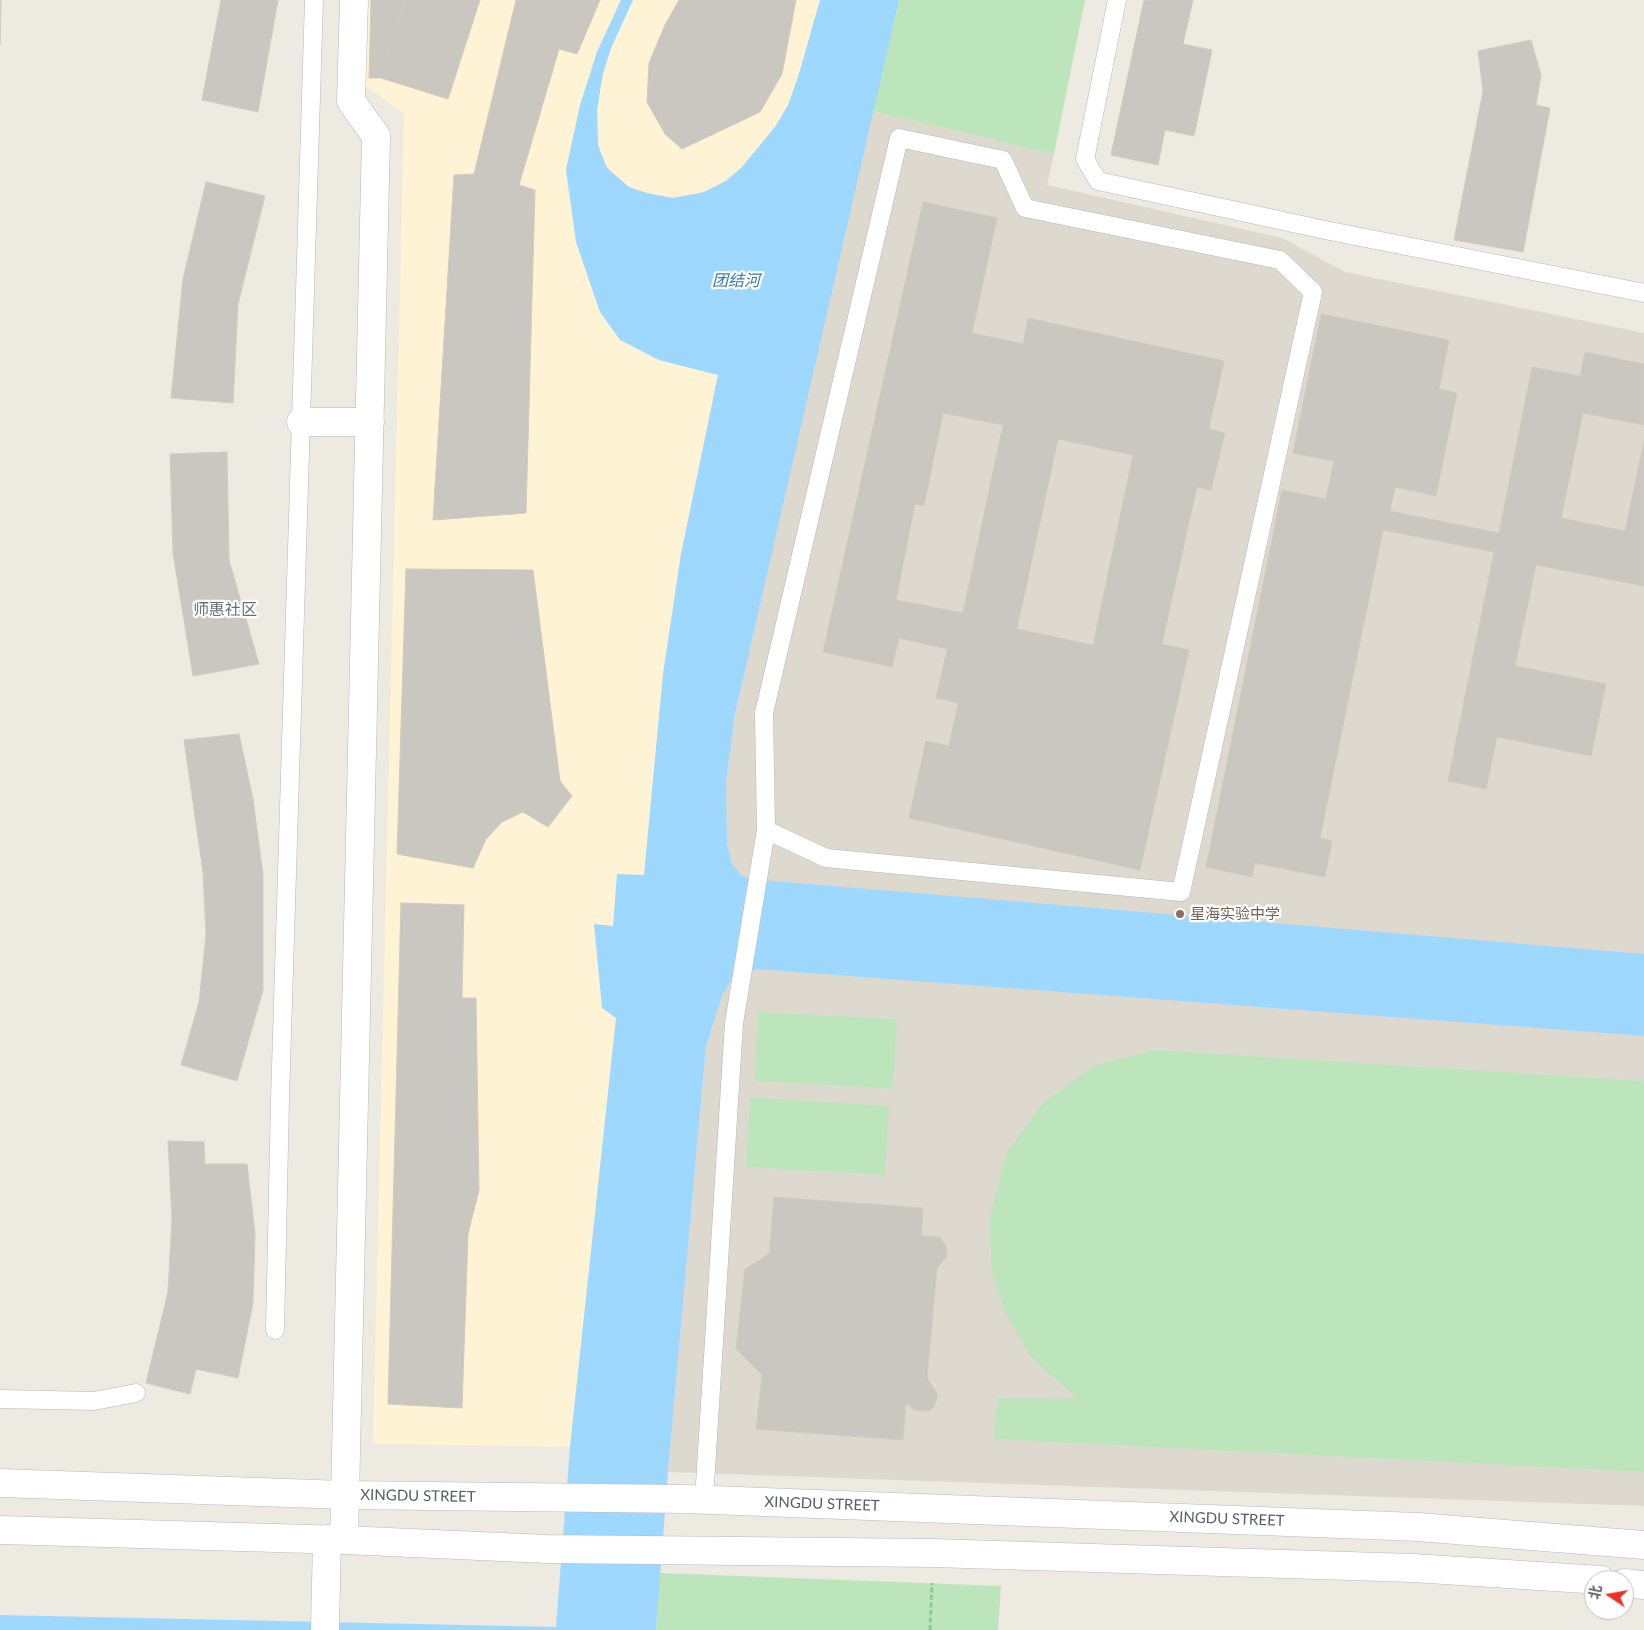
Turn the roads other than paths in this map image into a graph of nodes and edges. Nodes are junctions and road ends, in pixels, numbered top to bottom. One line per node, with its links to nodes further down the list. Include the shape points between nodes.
1 (314, 0): 5 (lane)
2 (354, 0): 6 (main road, via 351,101 376,136)
3 (1117, 0): 4 (lane, via 1085,159 1098,181)
4 (1644, 293)
5 (301, 422): 6 (main road); 8 (lane)
6 (370, 422): 12 (main road)
7 (766, 830): 7 (lane, via 826,858 1181,892 1314,292 1280,260 1025,208 1003,160 899,138 764,713); 13 (lane, via 734,1023)
8 (275, 1330)
9 (136, 1393): 10 (lane, via 94,1401)
10 (0, 1399)
11 (0, 1483): 12 (main road, XINGDU STREET)
12 (345, 1495): 13 (main road, XINGDU STREET); 15 (main road)
13 (694, 1499): 16 (main road, XINGDU STREET, via 1418,1526)
14 (0, 1530): 15 (main road)
15 (336, 1540): 17 (main road, via 547,1549 934,1553 1413,1568); 18 (main road, via 325,1599)
16 (1644, 1545)
17 (1584, 1579)
18 (325, 1630)

